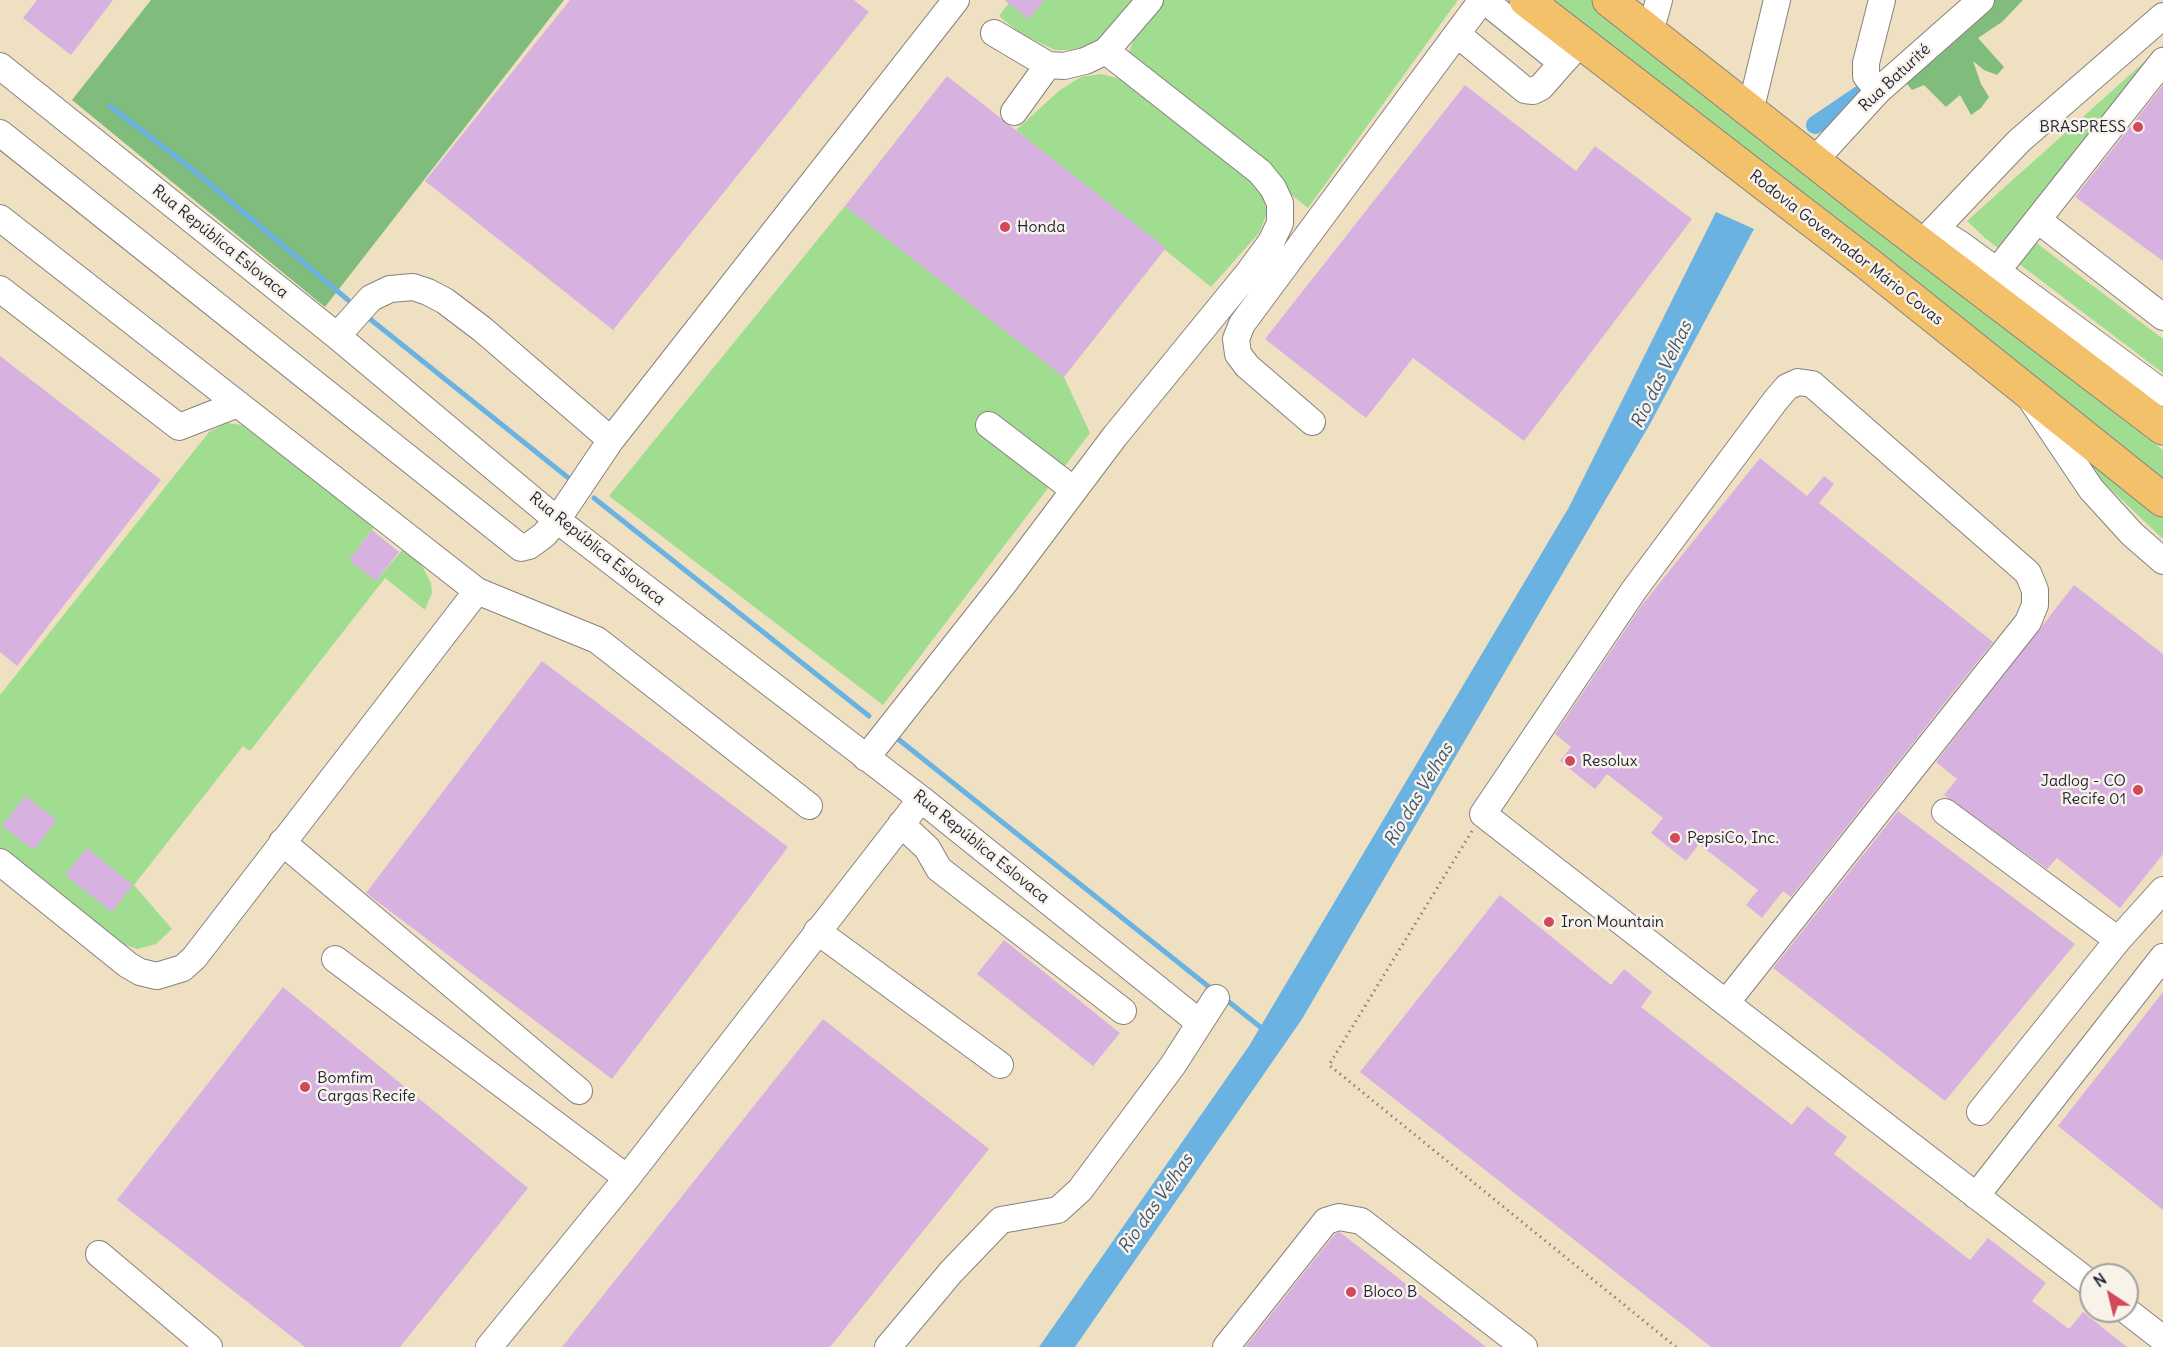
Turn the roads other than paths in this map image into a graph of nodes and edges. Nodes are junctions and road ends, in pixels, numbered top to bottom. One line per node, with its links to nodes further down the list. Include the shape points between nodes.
1 (956, 0): 37 (street)
2 (1150, 0): 14 (street)
3 (1483, 0): 13 (street); 15 (street)
4 (1526, 0): 15 (highway, Rodovia Governador Mário Covas)
5 (1609, 0): 12 (highway)
6 (1659, 0): 12 (street)
7 (1777, 0): 21 (street)
8 (1882, 0): 19 (street, via 1866,63 1866,76)
9 (1981, 0): 19 (street, Rua Baturité)
10 (2163, 16): 26 (street, via 2019,141)
11 (994, 33): 17 (street)
12 (1650, 33): 21 (highway)
13 (1457, 34): 15 (street, via 1525,90 1541,87); 34 (street, via 1242,324 1236,339 1238,354 1247,366)
14 (1106, 51): 17 (street, via 1085,61); 38 (street, via 1260,172 1273,188 1281,214 1271,242 1249,272)
15 (1572, 53): 31 (highway, Rodovia Governador Mário Covas, via 1867,263)
16 (2163, 62): 25 (street)
17 (1048, 65): 20 (street)
18 (0, 66): 30 (street, Rua República Eslovaca)
19 (1874, 87): 23 (street, Rua Baturité)
20 (1014, 112)
21 (1750, 112): 23 (highway)
22 (0, 133): 40 (street, via 521,548 544,535)
23 (1814, 161): 26 (highway)
24 (0, 218): 33 (street)
25 (2038, 220): 27 (street); 29 (street)
26 (1928, 236): 27 (street); 36 (highway)
27 (1997, 271): 32 (street)
28 (0, 289): 33 (street, via 178,427)
29 (2163, 317)
30 (337, 336): 37 (street, via 372,298 390,289 413,287 428,292 482,329); 40 (street, Rua República Eslovaca)
31 (2025, 391): 39 (highway, Rodovia Governador Mário Covas); 41 (street, via 2091,489)
32 (2163, 393)
33 (238, 404): 42 (street)
34 (1312, 422)
35 (989, 425): 38 (street)
36 (2163, 428)
37 (611, 440): 40 (street)
38 (1074, 490): 43 (street)
39 (2163, 500)
40 (557, 520): 43 (street, Rua República Eslovaca)
41 (2163, 561)
42 (477, 591): 45 (street, via 597,640); 48 (street)
43 (866, 758): 44 (street, Rua República Eslovaca)
44 (921, 799): 47 (street); 58 (street, Rua República Eslovaca)
45 (809, 806)
46 (1945, 812): 52 (street)
47 (901, 824): 51 (street); 57 (street, via 927,848 939,869)
48 (282, 842): 49 (street, via 194,958 174,973 157,976 128,965); 60 (street)
49 (0, 862)
50 (2163, 890): 52 (street)
51 (816, 931): 59 (street); 62 (street)
52 (2118, 940): 61 (street)
53 (2163, 957): 63 (street)
54 (334, 958): 62 (street)
55 (1216, 998): 58 (street)
56 (1726, 1003): 56 (street, via 1482,814 1620,609 1775,401 1787,387 1798,382 1812,384 2028,573 2035,590 2035,605 2028,622); 63 (street)
57 (1124, 1011)
58 (1200, 1023): 70 (street, via 1080,1190 1058,1210 1001,1220)
59 (999, 1065)
60 (579, 1091)
61 (1980, 1112)
62 (627, 1178): 69 (street)
63 (1976, 1196): 65 (street)
64 (99, 1254): 68 (street)
65 (2079, 1275)
66 (2139, 1320): 67 (street)
67 (2163, 1339)
68 (209, 1347)
69 (489, 1347)
70 (888, 1347)
71 (1226, 1347): 72 (street, via 1326,1221 1339,1216 1361,1221)
72 (1524, 1347)

